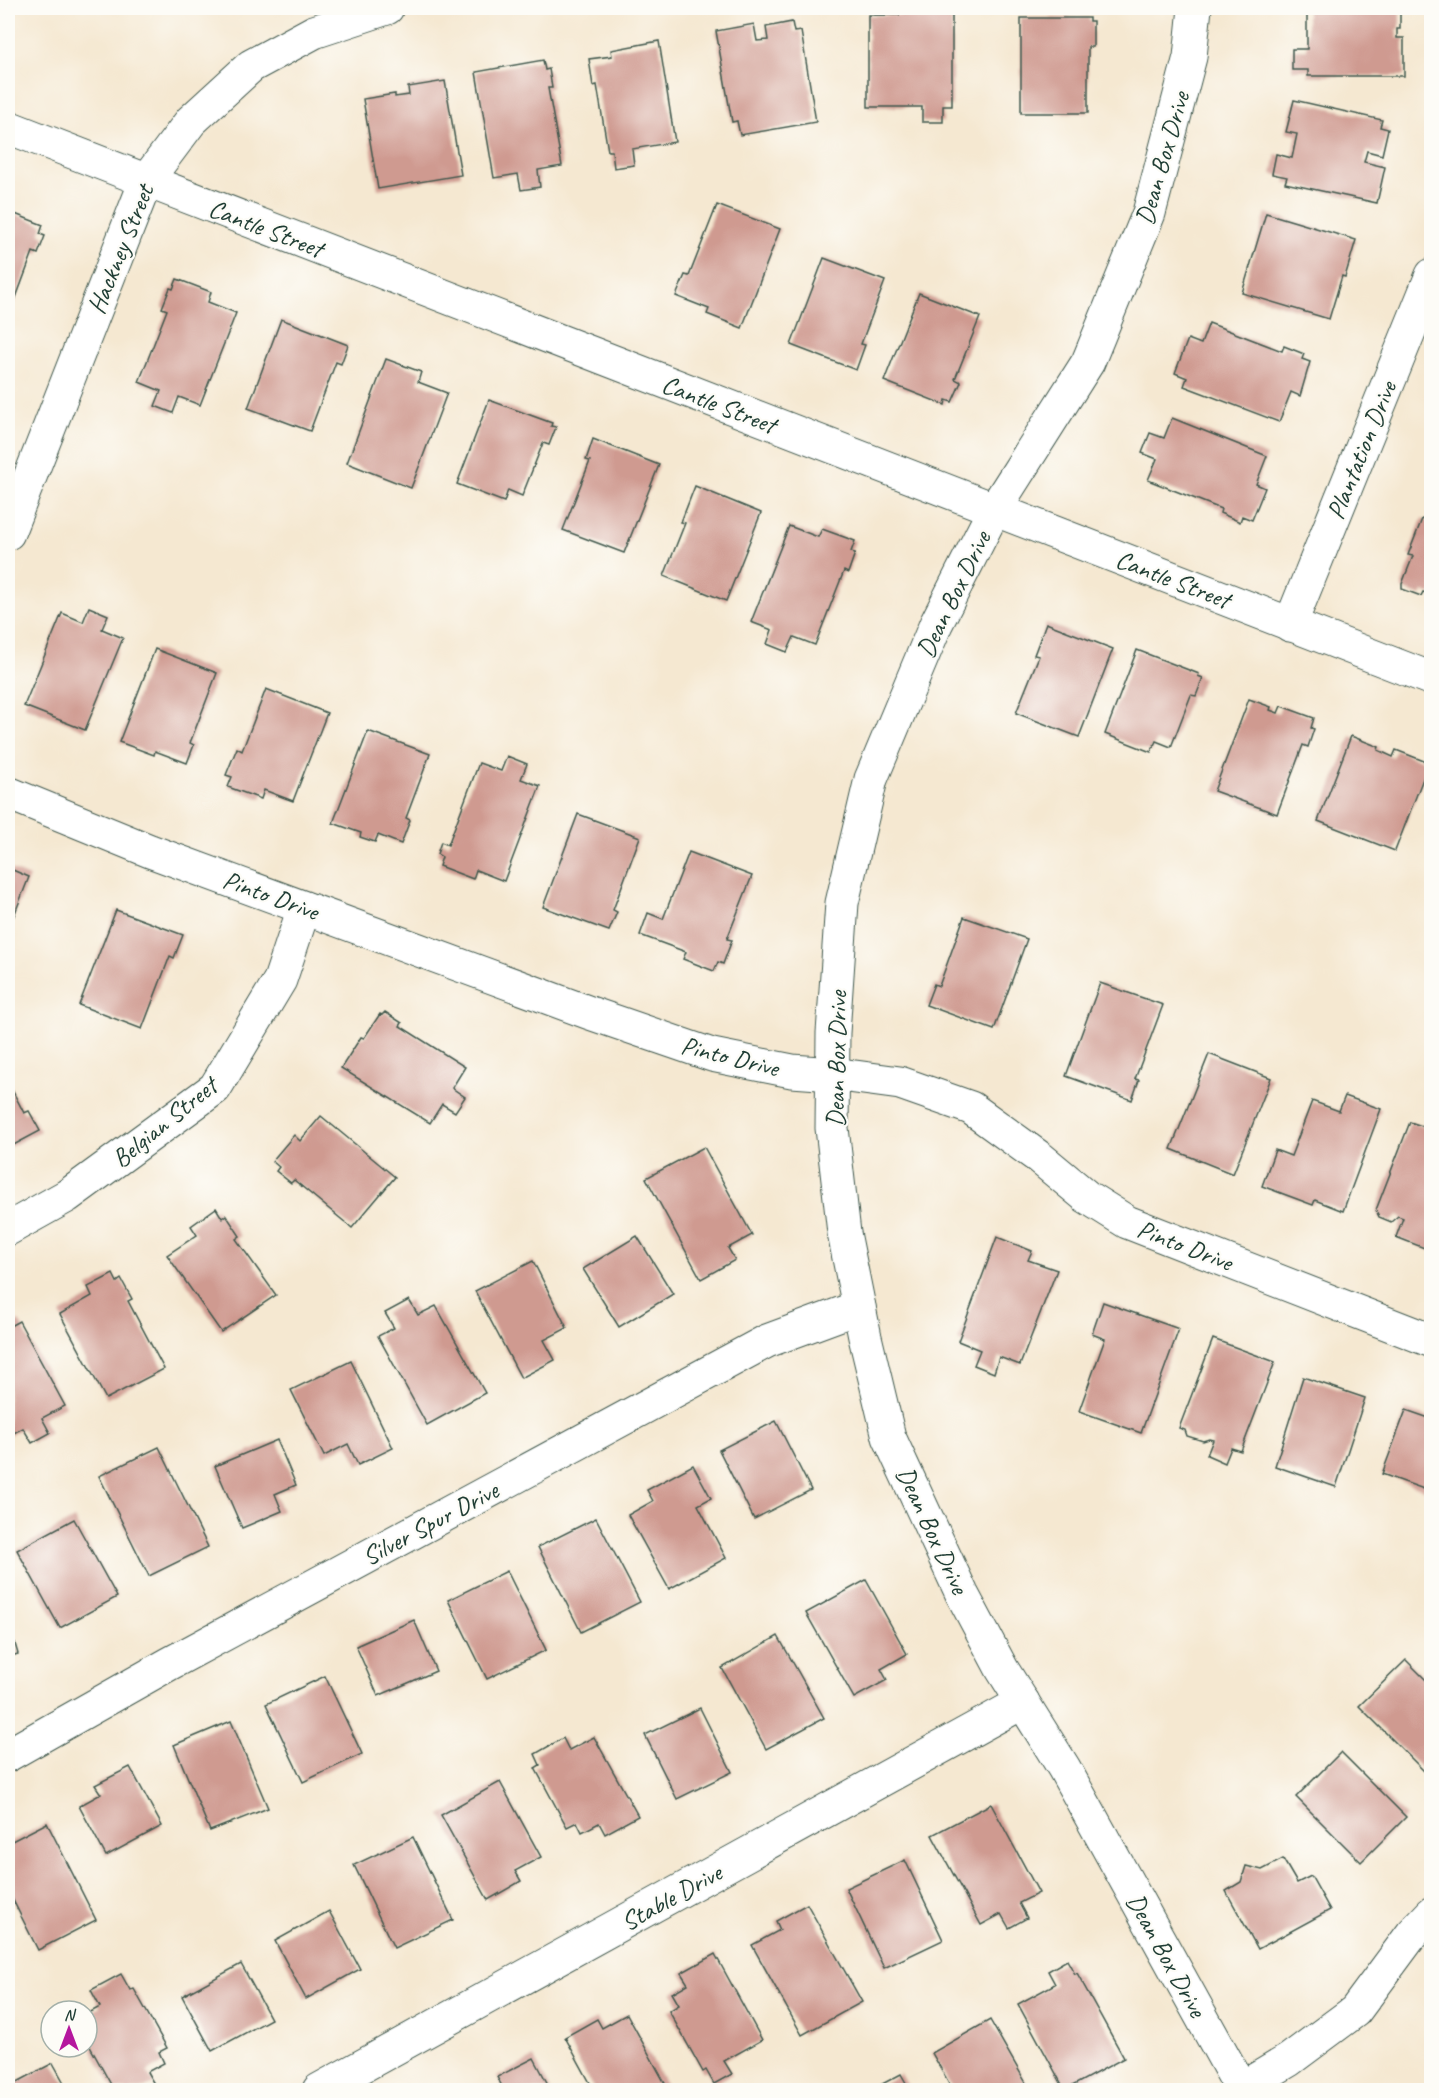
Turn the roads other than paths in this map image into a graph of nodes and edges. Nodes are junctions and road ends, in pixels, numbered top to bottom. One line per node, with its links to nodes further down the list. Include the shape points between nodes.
1 (387, 8): 4 (street, Hackney Street, via 314,32 252,66 191,121)
2 (1195, 8): 6 (street, Dean Box Drive, via 1190,57 1149,213 1088,362)
3 (8, 127): 4 (street, Cantle Street)
4 (146, 181): 6 (street, Cantle Street); 7 (street, Hackney Street)
5 (1431, 275): 8 (street, Plantation Drive)
6 (994, 510): 8 (street, Cantle Street); 12 (street, Dean Box Drive, via 936,624 871,778 842,903)
7 (8, 533)
8 (1290, 625): 9 (street, Cantle Street)
9 (1431, 680)
10 (8, 793): 11 (street, Pinto Drive)
11 (304, 908): 12 (street, Pinto Drive, via 712,1055 792,1071); 13 (street, Belgian Street, via 280,980 215,1088 68,1196)
12 (833, 1074): 14 (street, Dean Box Drive, via 832,1128 843,1221); 15 (street, Pinto Drive, via 900,1083 971,1108 1087,1197 1127,1222)
13 (8, 1229)
14 (860, 1307): 16 (street, Dean Box Drive, via 889,1437 963,1594); 17 (street, Silver Spur Drive, via 767,1341)
15 (1431, 1341)
16 (1023, 1702): 19 (street, Dean Box Drive, via 1064,1768); 20 (street, Stable Drive)
17 (8, 1755)
18 (1431, 1913): 19 (street, via 1354,2011)
19 (1241, 2090)
20 (319, 2091)

